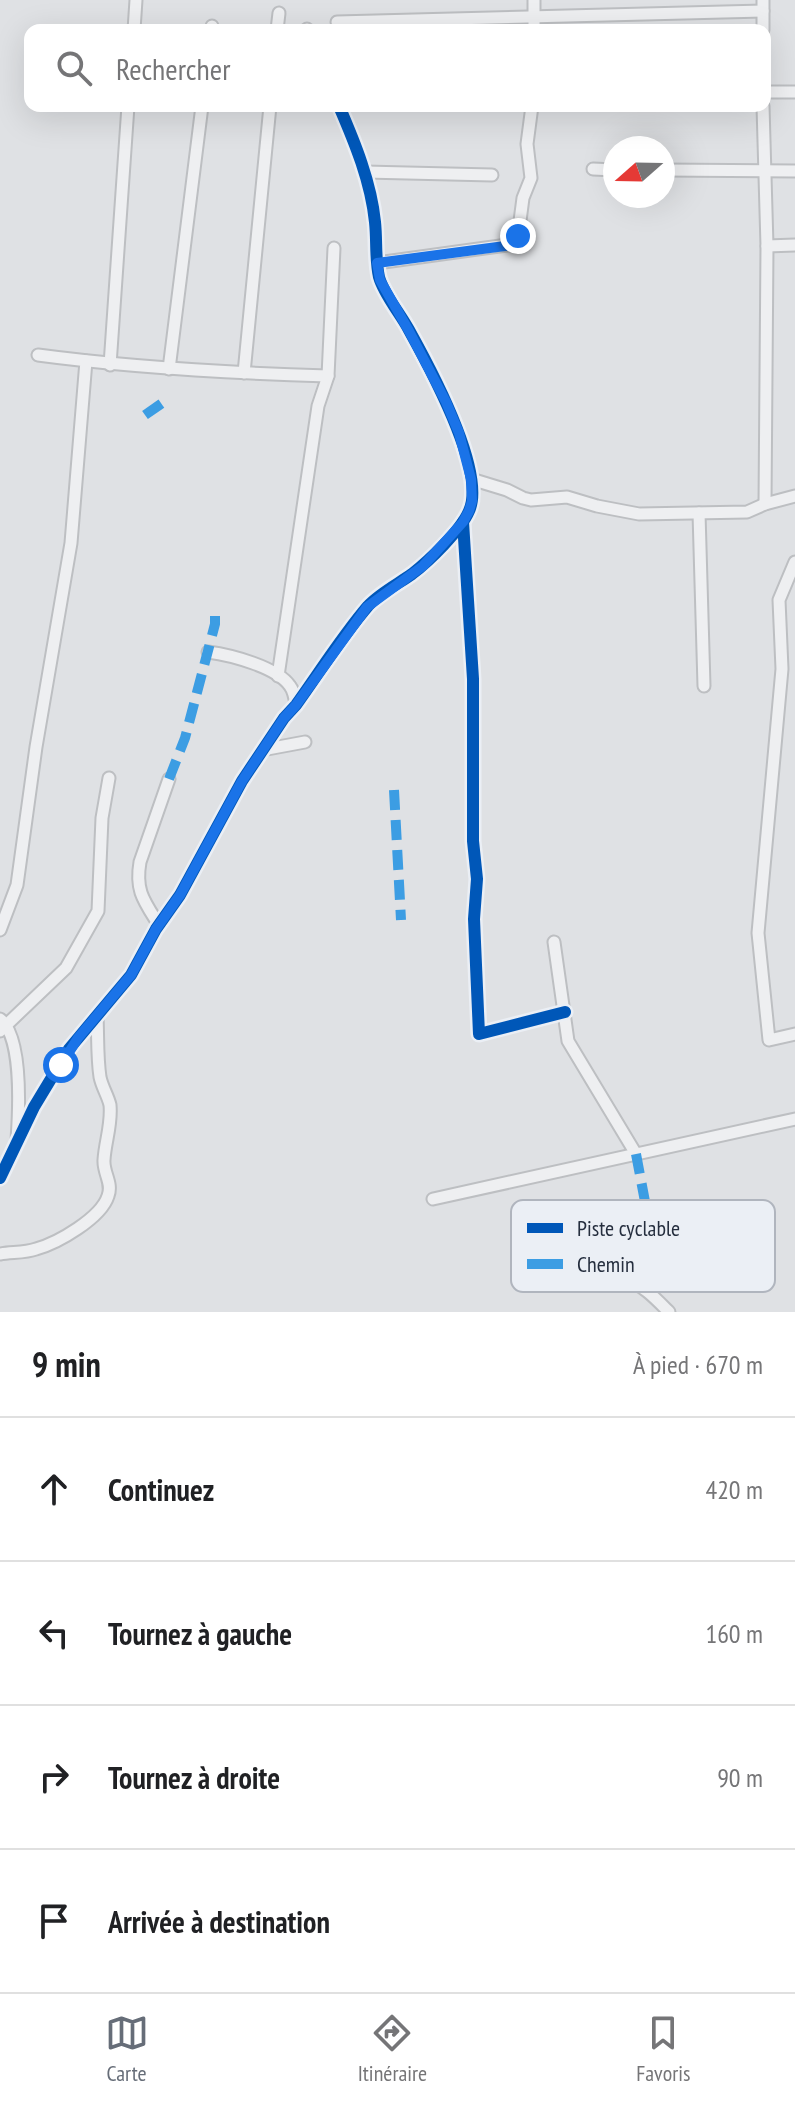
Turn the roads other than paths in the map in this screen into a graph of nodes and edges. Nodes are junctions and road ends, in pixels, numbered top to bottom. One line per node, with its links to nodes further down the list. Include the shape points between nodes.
1 (136, 0): 6 (street)
2 (534, 0): 8 (street)
3 (763, 5): 8 (street)
4 (279, 13): 7 (street)
5 (337, 22): 8 (street)
6 (134, 24)
7 (278, 24)
8 (534, 24)
9 (771, 92): 10 (street)
10 (795, 92)
11 (128, 112): 30 (street)
12 (201, 112): 31 (street)
13 (269, 112): 32 (street)
14 (341, 112): 22 (street)
15 (531, 112): 27 (street, via 527,144 531,178 514,244)
16 (763, 112): 20 (street)
17 (593, 169): 18 (street)
18 (603, 169)
19 (675, 170): 20 (street)
20 (765, 171): 21 (street); 25 (street)
21 (795, 171)
22 (365, 172): 23 (street); 27 (street)
23 (492, 175)
24 (795, 245): 25 (street)
25 (767, 246): 36 (street)
26 (334, 248): 33 (street)
27 (377, 263): 34 (street, via 380,280 446,402)
28 (38, 355): 29 (street)
29 (86, 361): 30 (street); 49 (street, via 71,543 17,885)
30 (110, 365): 31 (street)
31 (169, 369): 32 (street)
32 (244, 373): 33 (street)
33 (328, 376): 41 (street, via 318,406)
34 (471, 479): 37 (street, via 531,500 567,497 639,514); 38 (street, via 472,501)
35 (795, 496): 36 (street)
36 (765, 504): 37 (street, via 747,512)
37 (699, 513): 42 (street)
38 (463, 522): 43 (street, via 423,566 367,607); 51 (street, via 473,679 479,1034)
39 (795, 562): 54 (street, via 779,600 782,669 758,933 769,1040)
40 (208, 652): 41 (street, via 249,661)
41 (278, 676): 43 (street, via 293,689)
42 (704, 686)
43 (296, 705): 45 (street)
44 (305, 742): 45 (street)
45 (262, 750): 48 (street)
46 (109, 778): 53 (street, via 98,911 66,968)
47 (169, 779): 48 (street, via 138,876 142,897)
48 (159, 925): 52 (street, via 131,975)
49 (0, 930)
50 (554, 942): 51 (street)
51 (565, 1012): 57 (street, via 568,1041)
52 (97, 1016): 56 (street, via 69,1049); 60 (street, via 99,1073 110,1104 104,1161 109,1194 90,1218 61,1239)
53 (2, 1025): 56 (street, via 14,1041)
54 (795, 1034)
55 (795, 1119): 57 (street)
56 (17, 1144): 58 (street)
57 (636, 1154): 59 (street)
58 (0, 1178)
59 (433, 1199)
60 (0, 1254)
61 (650, 1292): 62 (street)
62 (669, 1312)

